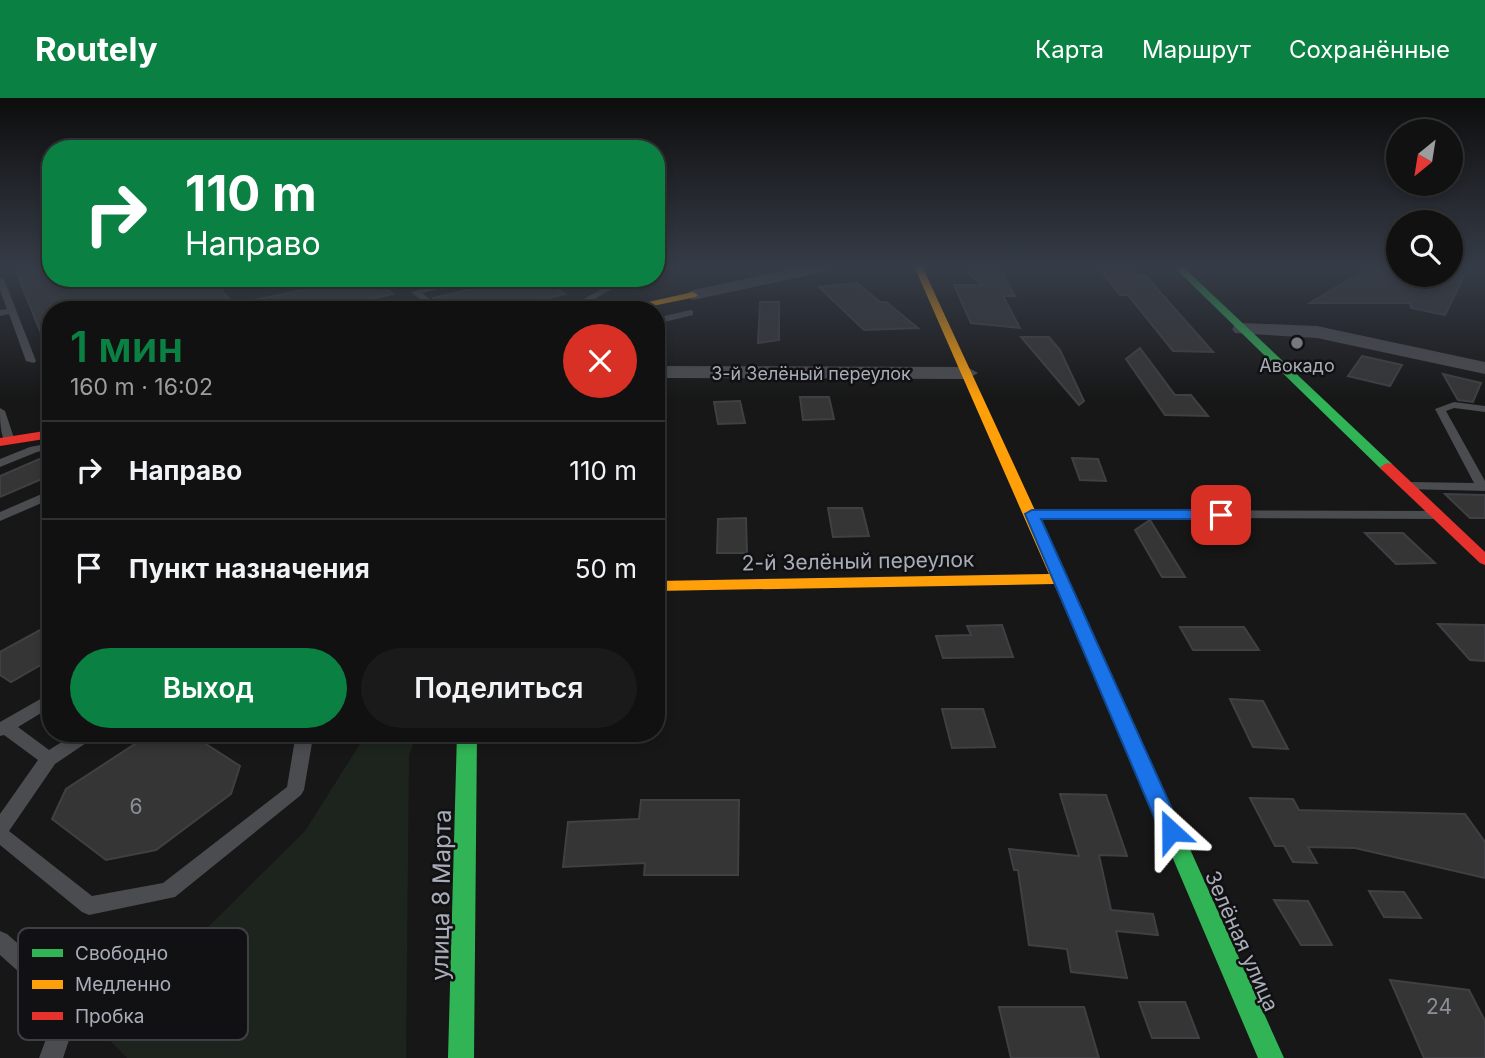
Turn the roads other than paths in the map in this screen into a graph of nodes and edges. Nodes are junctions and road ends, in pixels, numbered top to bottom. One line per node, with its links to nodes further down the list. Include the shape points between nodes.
1 (12, 311): 4 (lane); 6 (lane)
2 (939, 311): 9 (street, Зелёная улица)
3 (1223, 311): 5 (street)
4 (0, 313)
5 (1242, 329): 7 (street, via 1317,331); 16 (street)
6 (31, 361)
7 (1485, 368)
8 (665, 372): 9 (street, 3-й Зелёный переулок)
9 (967, 373): 19 (street, Зелёная улица)
10 (1485, 409): 17 (lane, via 1454,405 1440,409)
11 (0, 411): 13 (lane)
12 (42, 436): 13 (street)
13 (4, 442)
14 (42, 448): 15 (lane)
15 (0, 463)
16 (1406, 486): 17 (lane); 20 (street)
17 (1483, 487)
18 (42, 498): 21 (lane)
19 (1032, 514): 20 (lane); 23 (street, Зелёная улица)
20 (1436, 515): 22 (street)
21 (0, 517)
22 (1485, 560)
23 (1060, 579): 24 (street, 2-й Зелёный переулок); 37 (street, Зелёная улица)
24 (665, 586)
25 (42, 705): 26 (lane)
26 (3, 729): 30 (lane)
27 (75, 742): 30 (lane)
28 (303, 742): 31 (lane, via 295,790 168,891 89,906)
29 (467, 742): 36 (street, улица 8 Марта)
30 (49, 759): 31 (lane)
31 (0, 831)
32 (0, 941): 33 (lane)
33 (18, 957)
34 (57, 1040): 35 (lane)
35 (51, 1058)
36 (461, 1058)
37 (1271, 1058)

